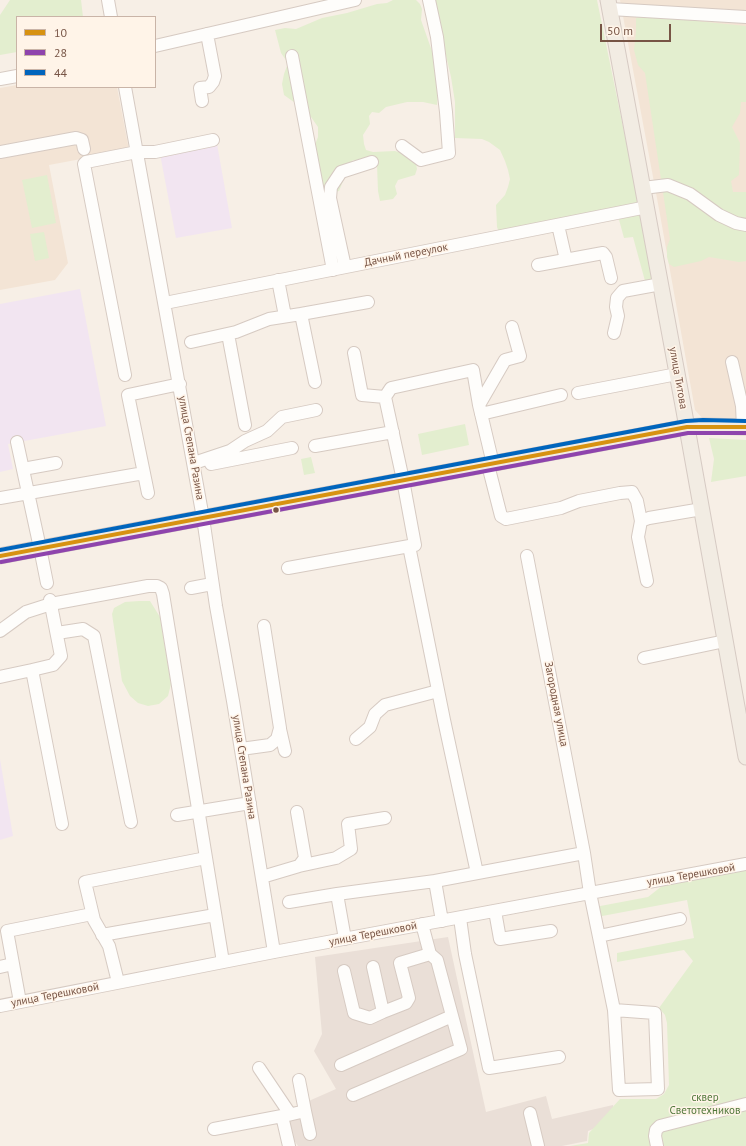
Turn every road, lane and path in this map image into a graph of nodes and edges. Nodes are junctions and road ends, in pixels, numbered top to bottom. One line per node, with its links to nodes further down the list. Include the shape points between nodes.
1 (108, 0): 6 (street)
2 (355, 0): 4 (street)
3 (429, 0): 16 (street, via 437,37 449,153 421,160)
4 (319, 4): 8 (street)
5 (609, 4): 7 (street); 21 (main road, улица Титова)
6 (111, 16)
7 (746, 17)
8 (207, 34): 9 (street); 14 (street, via 215,76 209,87 199,85)
9 (156, 46)
10 (292, 56): 28 (street)
11 (16, 76): 12 (street)
12 (0, 79)
13 (125, 88): 19 (street, улица Степана Разина)
14 (202, 101)
15 (212, 140): 19 (street, via 155,152)
16 (402, 146)
17 (84, 149): 18 (street, via 80,139 76,138)
18 (0, 152)
19 (137, 152): 33 (street, улица Степана Разина); 43 (street, via 84,164)
20 (372, 162): 27 (street, via 341,172 332,187 330,198)
21 (643, 188): 22 (main road, улица Титова); 24 (street, via 668,184 690,194 719,215)
22 (647, 207): 23 (street, Дачный переулок); 31 (main road, улица Титова)
23 (558, 225): 25 (street); 27 (street, Дачный переулок)
24 (746, 225)
25 (566, 260): 26 (street); 29 (street, via 603,253)
26 (538, 265)
27 (345, 267): 28 (street, Дачный переулок)
28 (333, 270): 30 (street, Дачный переулок)
29 (611, 278)
30 (278, 280): 33 (street, Дачный переулок); 35 (street)
31 (661, 284): 37 (street, via 623,291 617,298 618,316); 42 (main road, улица Титова)
32 (368, 302): 34 (street)
33 (165, 303): 45 (street, улица Степана Разина)
34 (301, 314): 35 (street); 44 (street)
35 (285, 316): 38 (street)
36 (512, 327): 49 (street, via 520,356 505,360)
37 (614, 333)
38 (228, 334): 39 (street); 51 (street)
39 (191, 342)
40 (354, 353): 48 (street, via 362,395)
41 (732, 362): 53 (street)
42 (677, 374): 46 (street); 52 (main road, улица Титова)
43 (125, 375)
44 (315, 382)
45 (180, 384): 60 (street, улица Степана Разина); 62 (street, via 128,394)
46 (578, 393)
47 (561, 395): 49 (street)
48 (385, 397): 49 (street, via 391,388 473,370); 54 (street)
49 (480, 409): 59 (street)
50 (316, 410): 60 (street, via 282,417 267,431 230,451)
51 (245, 425)
52 (687, 427): 53 (main road); 59 (main road); 67 (main road, улица Титова)
53 (745, 427)
54 (393, 432): 56 (street); 63 (street)
55 (17, 442): 61 (street)
56 (315, 446)
57 (292, 448): 60 (street)
58 (56, 463): 61 (street)
59 (490, 464): 63 (main road); 69 (street, via 501,516 506,519 620,492 632,492 637,501)
60 (194, 465): 68 (street, улица Степана Разина)
61 (23, 469): 64 (street)
62 (144, 473): 64 (street); 65 (street)
63 (403, 480): 68 (main road); 70 (street, via 415,545)
64 (27, 493): 66 (street); 71 (street)
65 (148, 493)
66 (0, 498)
67 (702, 509): 69 (street); 83 (main road, улица Титова)
68 (203, 518): 71 (main road); 77 (street, улица Степана Разина)
69 (641, 521): 75 (street, via 638,538)
70 (409, 546): 74 (street); 87 (street)
71 (40, 548): 72 (main road); 76 (street)
72 (0, 556)
73 (527, 556): 100 (street, Загородная улица)
74 (288, 568)
75 (647, 581)
76 (47, 583)
77 (212, 584): 78 (street); 90 (street, улица Степана Разина)
78 (191, 588)
79 (50, 602): 81 (street, via 26,612); 82 (street); 94 (street, via 154,586 159,586 168,593)
80 (264, 626): 88 (street)
81 (0, 631)
82 (57, 633): 85 (street, via 61,656 53,665); 98 (street, via 83,629 94,636)
83 (725, 641): 84 (street); 92 (main road, улица Титова)
84 (644, 658)
85 (32, 670): 86 (street); 99 (street)
86 (0, 676)
87 (438, 691): 89 (street, via 385,704 375,714 370,727); 104 (street)
88 (280, 728): 90 (street, via 277,739 270,745); 91 (street)
89 (356, 739)
90 (241, 750): 93 (street, улица Степана Разина)
91 (285, 751)
92 (746, 757)
93 (250, 802): 94 (street); 105 (street, улица Степана Разина)
94 (198, 811): 96 (street); 101 (street)
95 (297, 812): 103 (street, via 305,858)
96 (177, 815)
97 (384, 818): 103 (street, via 348,824 351,849 336,858)
98 (131, 822)
99 (62, 824)
100 (584, 852): 104 (street); 107 (street, Загородная улица)
101 (206, 858): 111 (street, via 85,882); 112 (street)
102 (746, 864): 107 (street, улица Терешковой)
103 (299, 866): 105 (street)
104 (477, 873): 106 (street)
105 (262, 877): 121 (street, улица Степана Разина)
106 (435, 881): 108 (street); 115 (street)
107 (590, 893): 110 (street, улица Терешковой); 119 (street, Загородная улица)
108 (337, 894): 109 (street); 120 (street)
109 (289, 902)
110 (495, 911): 113 (street, улица Терешковой); 117 (street, via 500,939)
111 (92, 914): 118 (street); 124 (street, via 7,931)
112 (215, 915): 118 (street); 123 (street)
113 (460, 918): 115 (street, улица Терешковой); 134 (street, via 489,1068)
114 (680, 919): 119 (street)
115 (442, 921): 116 (street, улица Терешковой)
116 (422, 924): 120 (street, улица Терешковой); 122 (street)
117 (551, 931)
118 (102, 935): 128 (street, via 108,946)
119 (599, 936): 131 (street, Загородная улица)
120 (345, 939): 121 (street, улица Терешковой)
121 (274, 952): 123 (street, улица Терешковой)
122 (430, 954): 132 (street, via 400,962 409,998 406,1003); 133 (street, via 437,960)
123 (223, 962): 128 (street, улица Терешковой)
124 (13, 964): 125 (street); 129 (street)
125 (0, 967)
126 (373, 967): 132 (street)
127 (344, 971): 132 (street, via 354,1013 370,1018)
128 (118, 982): 129 (street, улица Терешковой)
129 (20, 1002): 130 (street, улица Терешковой)
130 (0, 1006)
131 (614, 1010): 131 (street, Загородная улица, via 619,1090 658,1089 656,1013)
132 (384, 1012)
133 (452, 1016): 135 (street); 138 (street, via 461,1049)
134 (558, 1057)
135 (341, 1065)
136 (259, 1068): 142 (street)
137 (299, 1080): 140 (street)
138 (353, 1095)
139 (745, 1108): 147 (street, via 660,1126 655,1136)
140 (305, 1110): 142 (street); 144 (street)
141 (530, 1113): 146 (street)
142 (286, 1115): 143 (street); 145 (street)
143 (214, 1129)
144 (310, 1134)
145 (289, 1146)
146 (538, 1146)
147 (657, 1146)

